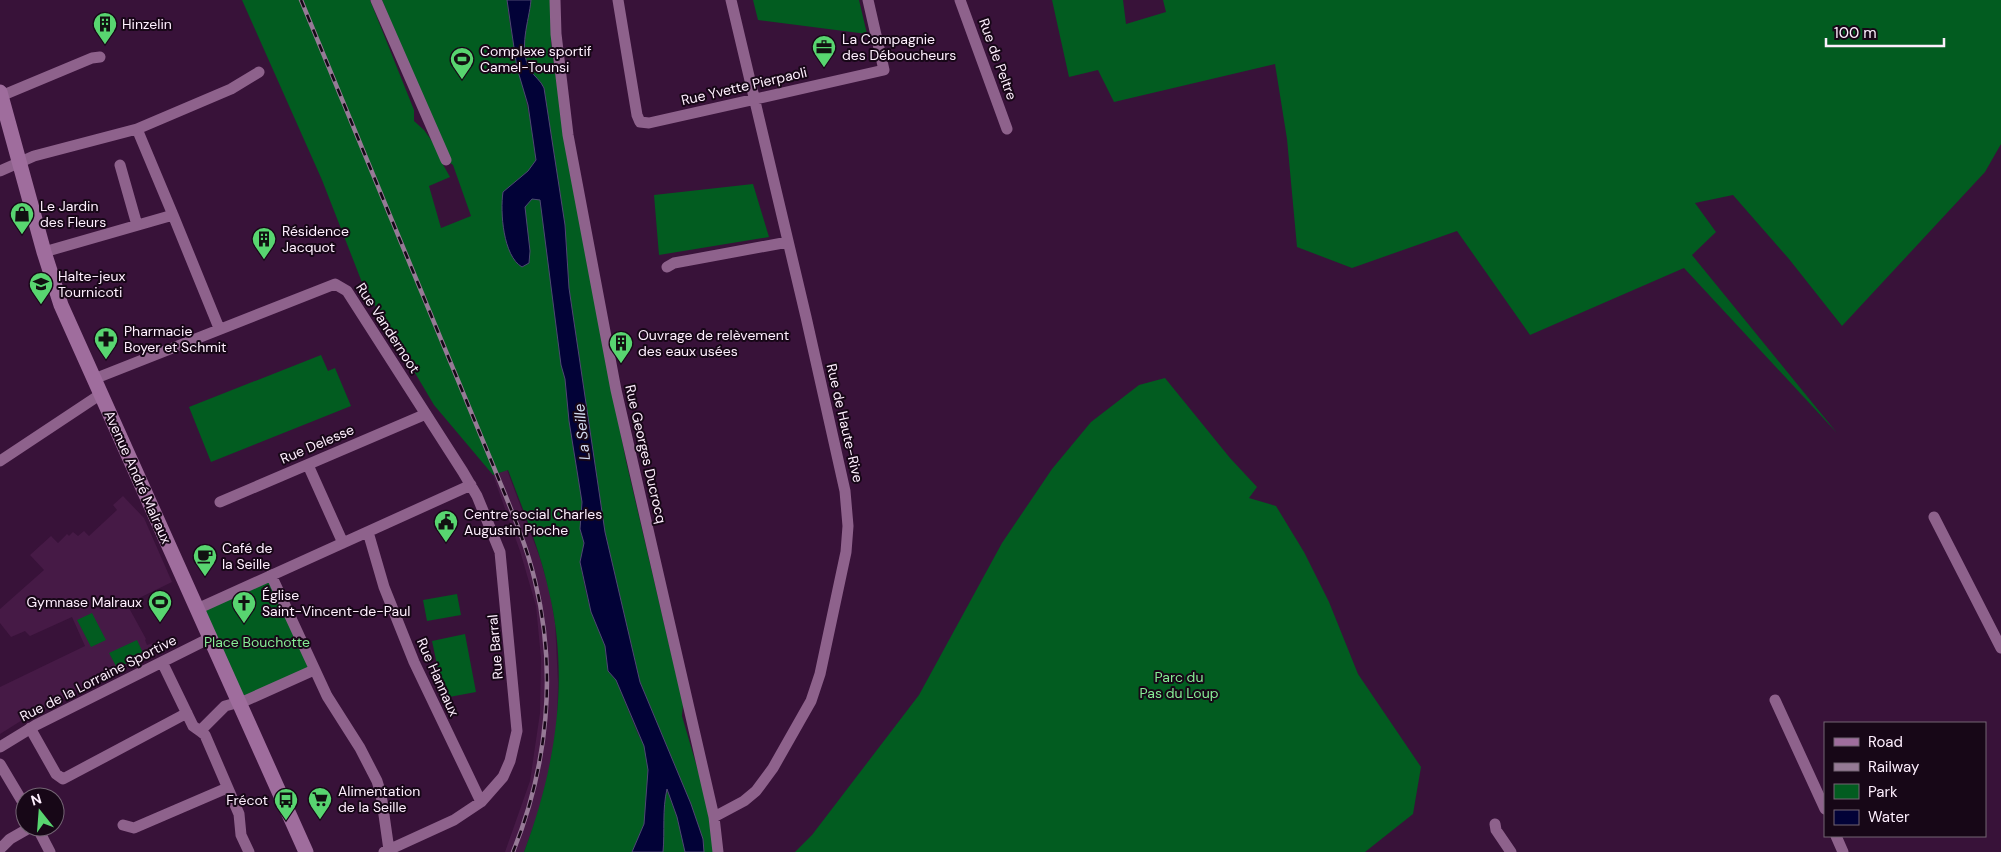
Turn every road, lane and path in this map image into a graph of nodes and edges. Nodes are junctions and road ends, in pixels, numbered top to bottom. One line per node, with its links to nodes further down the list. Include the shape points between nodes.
1 (376, 0): 13 (street)
2 (555, 0): 50 (street, Rue Georges Ducrocq, via 564,109 616,390)
3 (618, 0): 10 (street, Rue Yvette Pierpaoli, via 640,122 649,123)
4 (732, 0): 10 (street, Rue de Haute-Rive)
5 (868, 0): 10 (street, Rue Yvette Pierpaoli, via 884,70)
6 (960, 0): 11 (street, Rue de Peltre)
7 (100, 57): 9 (street)
8 (259, 72): 12 (street, via 231,89)
9 (1, 94): 14 (main road, Avenue André Malraux)
10 (754, 98): 19 (street, Rue de Haute-Rive)
11 (1007, 128)
12 (137, 129): 14 (street); 17 (street)
13 (446, 160)
14 (20, 162): 16 (street); 20 (main road, Avenue André Malraux)
15 (120, 164): 18 (street)
16 (0, 171)
17 (173, 215): 18 (street); 22 (street)
18 (137, 225): 20 (street)
19 (788, 242): 21 (street); 50 (street, Rue de Haute-Rive, via 845,491 848,538 820,674 807,709 756,791)
20 (44, 252): 23 (main road, Avenue André Malraux, via 57,294)
21 (667, 266)
22 (219, 328): 23 (street, Rue Vandernoot); 25 (street, Rue Vandernoot, via 329,285 342,286)
23 (94, 379): 24 (main road, Avenue André Malraux)
24 (101, 394): 26 (street); 34 (main road, Avenue André Malraux)
25 (426, 414): 27 (street, Rue Delesse); 28 (street, Rue Vandernoot)
26 (0, 461)
27 (308, 465): 29 (street, Rue Delesse); 32 (street)
28 (471, 485): 31 (street); 48 (street, Rue Barral, via 500,552 517,712 517,732 510,761 495,788)
29 (220, 502)
30 (1934, 517): 36 (street)
31 (368, 532): 32 (street); 48 (street, Rue Hannaux, via 384,588 414,662)
32 (343, 543): 33 (street)
33 (271, 575): 34 (street); 38 (street)
34 (197, 609): 35 (main road, Avenue André Malraux)
35 (210, 638): 37 (street, Rue de la Lorraine Sportive); 40 (main road, Avenue André Malraux)
36 (2001, 648)
37 (162, 662): 41 (street); 42 (street, Rue de la Lorraine Sportive)
38 (314, 670): 40 (street); 57 (street, via 377,781)
39 (1775, 700): 49 (street)
40 (238, 702): 43 (street, via 225,706); 60 (main road, Avenue André Malraux)
41 (187, 713): 42 (street, via 63,779 56,774); 43 (street, via 193,726)
42 (30, 728): 44 (street, Rue de la Lorraine Sportive)
43 (200, 731): 46 (street, via 205,735)
44 (0, 747)
45 (0, 764): 47 (street)
46 (227, 788): 52 (street, via 134,828); 59 (street, via 239,814 241,835)
47 (15, 789)
48 (481, 802): 57 (street, Rue Barral, via 454,820)
49 (1824, 807)
50 (714, 817): 61 (street, Rue Georges Ducrocq)
51 (1496, 824): 62 (street, via 1496,830)
52 (123, 825)
53 (19, 837): 56 (street)
54 (42, 837): 58 (street)
55 (1836, 837): 63 (street)
56 (5, 848)
57 (387, 851)
58 (50, 852)
59 (249, 852)
60 (305, 852)
61 (718, 852)
62 (1511, 852)
63 (1843, 852)

